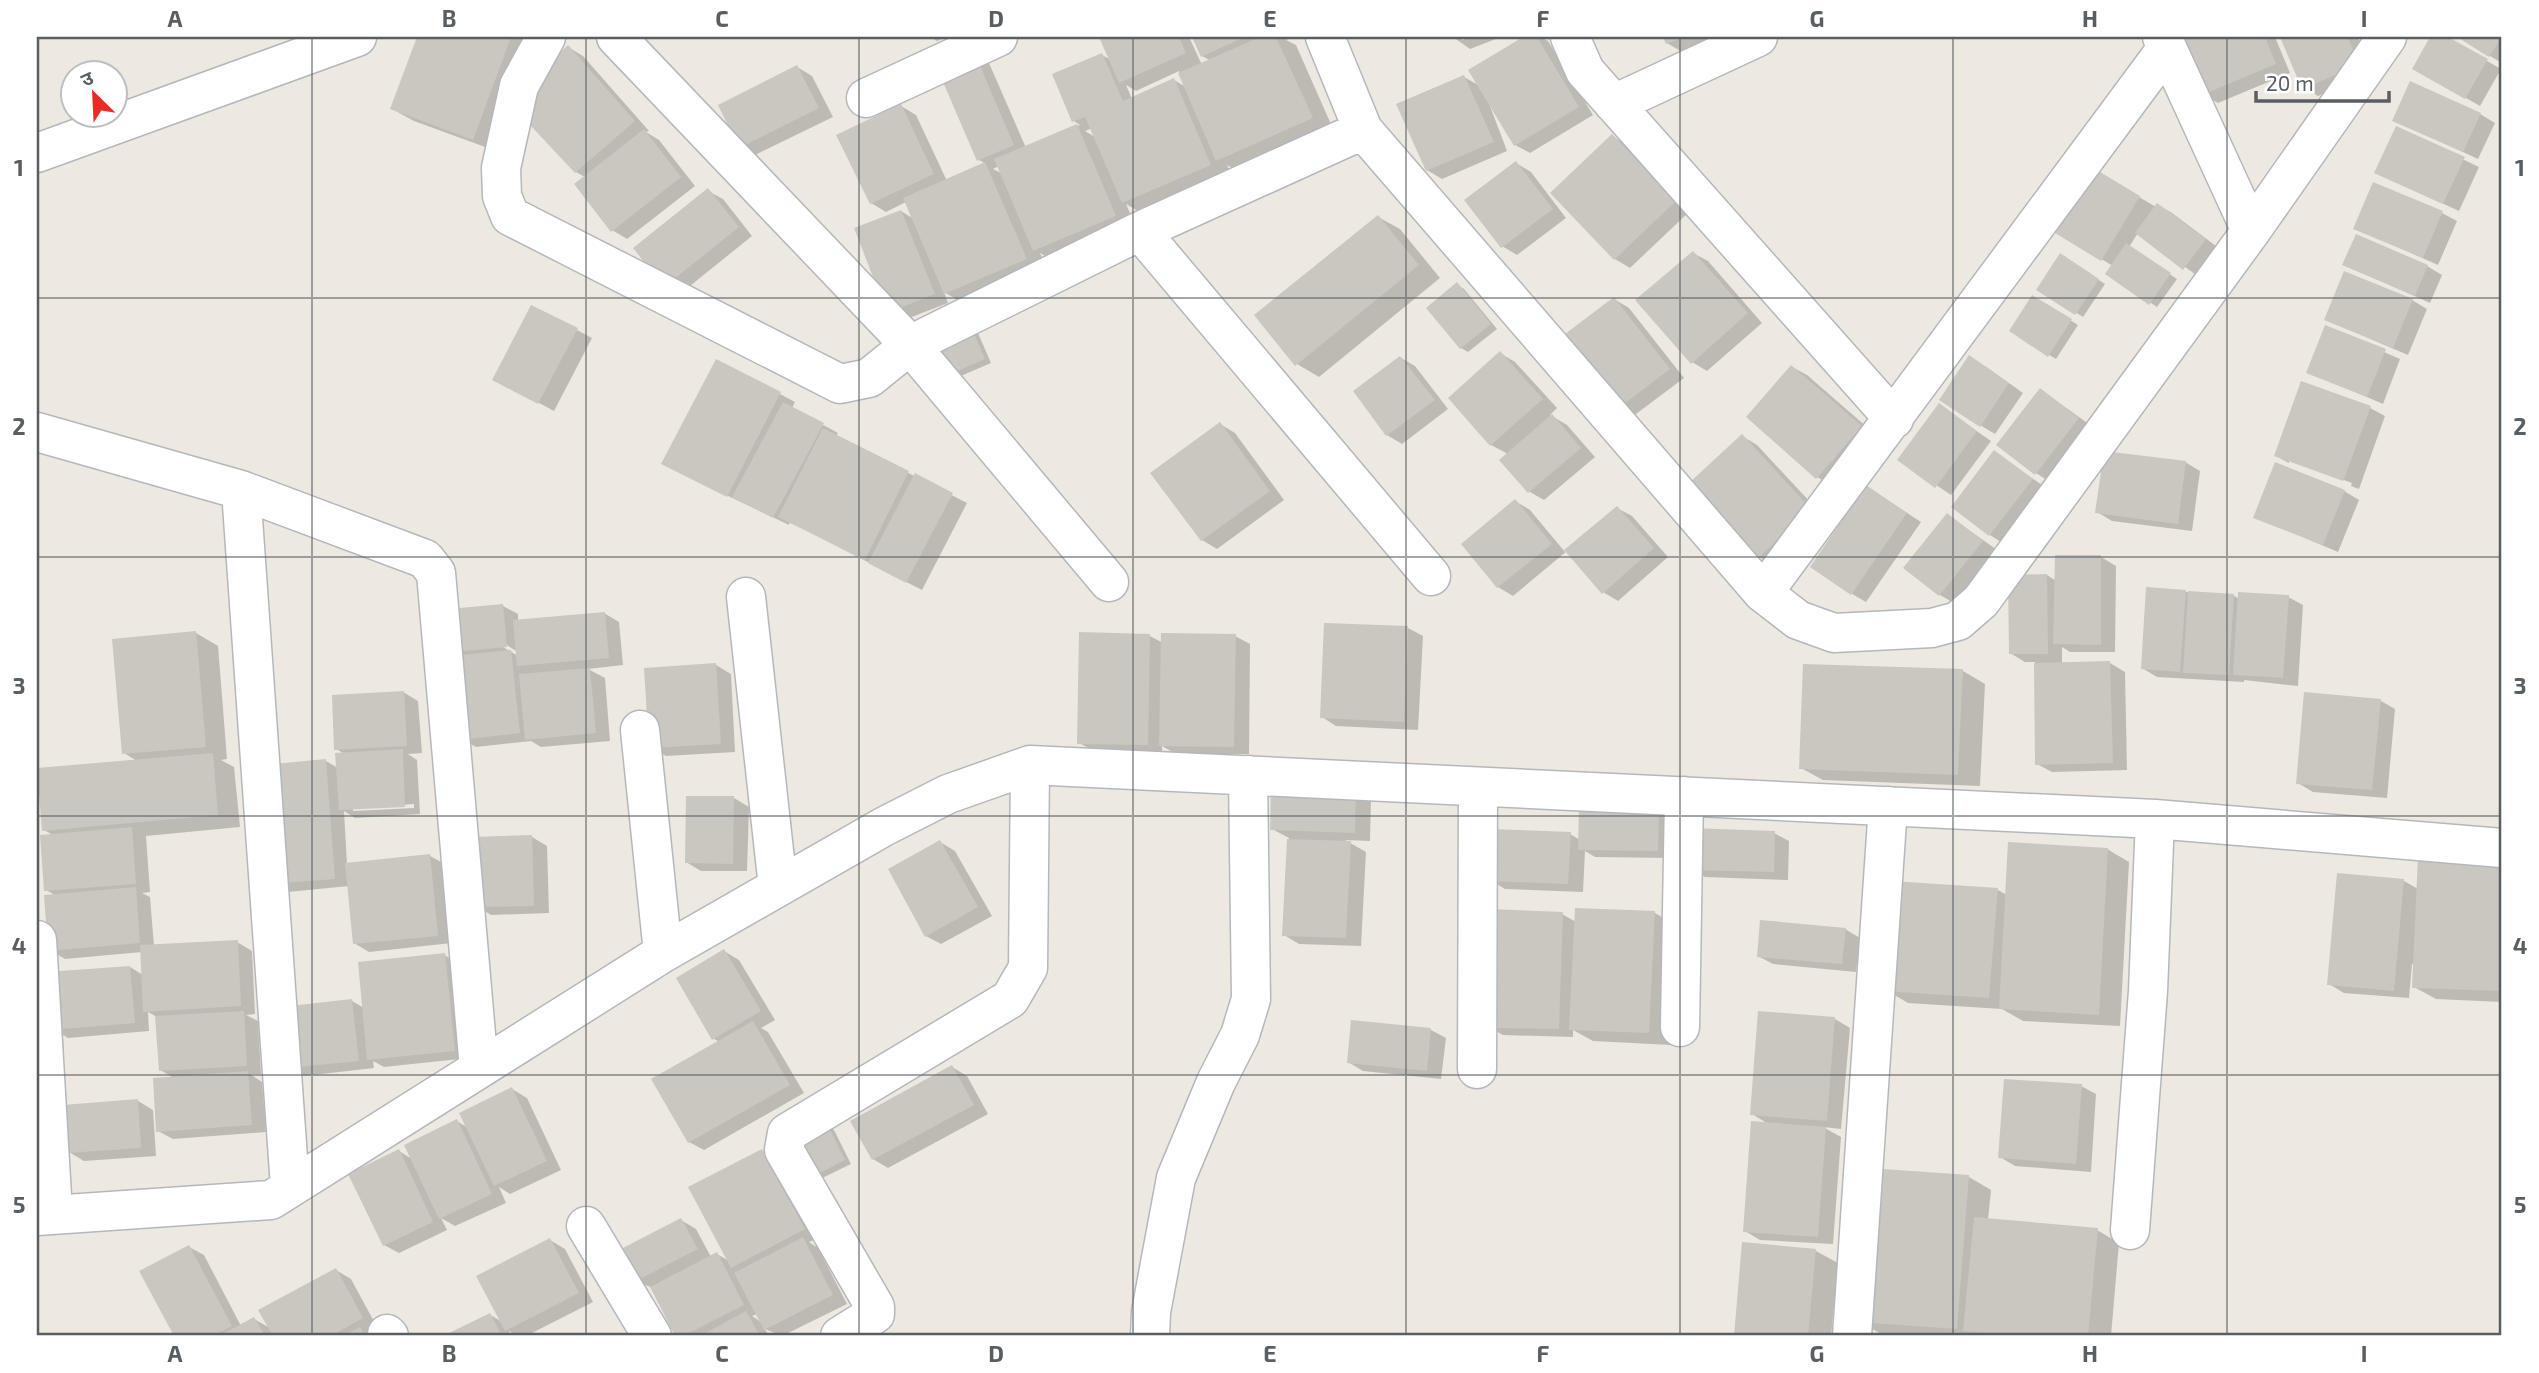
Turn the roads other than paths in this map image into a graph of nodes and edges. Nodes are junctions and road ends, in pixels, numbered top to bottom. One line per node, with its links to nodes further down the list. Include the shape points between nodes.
1 (357, 37): 13 (street)
2 (546, 37): 16 (street, via 519,86 501,168 502,196 510,216 840,384 869,378)
3 (617, 37): 16 (street)
4 (998, 37): 10 (street)
5 (1325, 37): 12 (street)
6 (1570, 37): 11 (street, via 1585,71)
7 (1758, 37): 11 (street)
8 (2387, 37): 15 (street)
9 (2165, 42): 15 (street); 17 (street)
10 (866, 98)
11 (1614, 104): 17 (street)
12 (1363, 130): 14 (street); 22 (street)
13 (37, 153)
14 (1140, 231): 16 (street); 20 (street)
15 (2251, 231): 22 (street, via 1980,601 1958,621 1932,628 1834,633 1798,620)
16 (910, 345): 21 (street)
17 (1894, 419): 22 (street)
18 (37, 432): 19 (street)
19 (241, 490): 36 (street, via 425,559 436,573); 38 (street)
20 (1431, 576)
21 (1109, 582)
22 (1763, 593)
23 (746, 597): 32 (street)
24 (640, 730): 34 (street)
25 (1030, 765): 26 (street); 32 (street, via 948,794); 43 (street, via 1028,968 1019,987 1010,999 787,1133 784,1141 784,1150 875,1307 875,1314)
26 (1248, 775): 27 (street); 44 (street, via 1251,999 1240,1035 1176,1178)
27 (1478, 787): 28 (street); 37 (street)
28 (1684, 796): 29 (street); 35 (street)
29 (1888, 806): 30 (street); 45 (street)
30 (2155, 819): 31 (street); 41 (street)
31 (2502, 848)
32 (778, 887): 34 (street)
33 (37, 940): 39 (street)
34 (663, 953): 36 (street)
35 (1680, 1027)
36 (479, 1069): 38 (street)
37 (1477, 1069)
38 (290, 1187): 39 (street, via 271,1200)
39 (45, 1214)
40 (586, 1226): 42 (street)
41 (2130, 1230)
42 (652, 1336)
43 (840, 1336)
44 (1150, 1336)
45 (1852, 1336)

